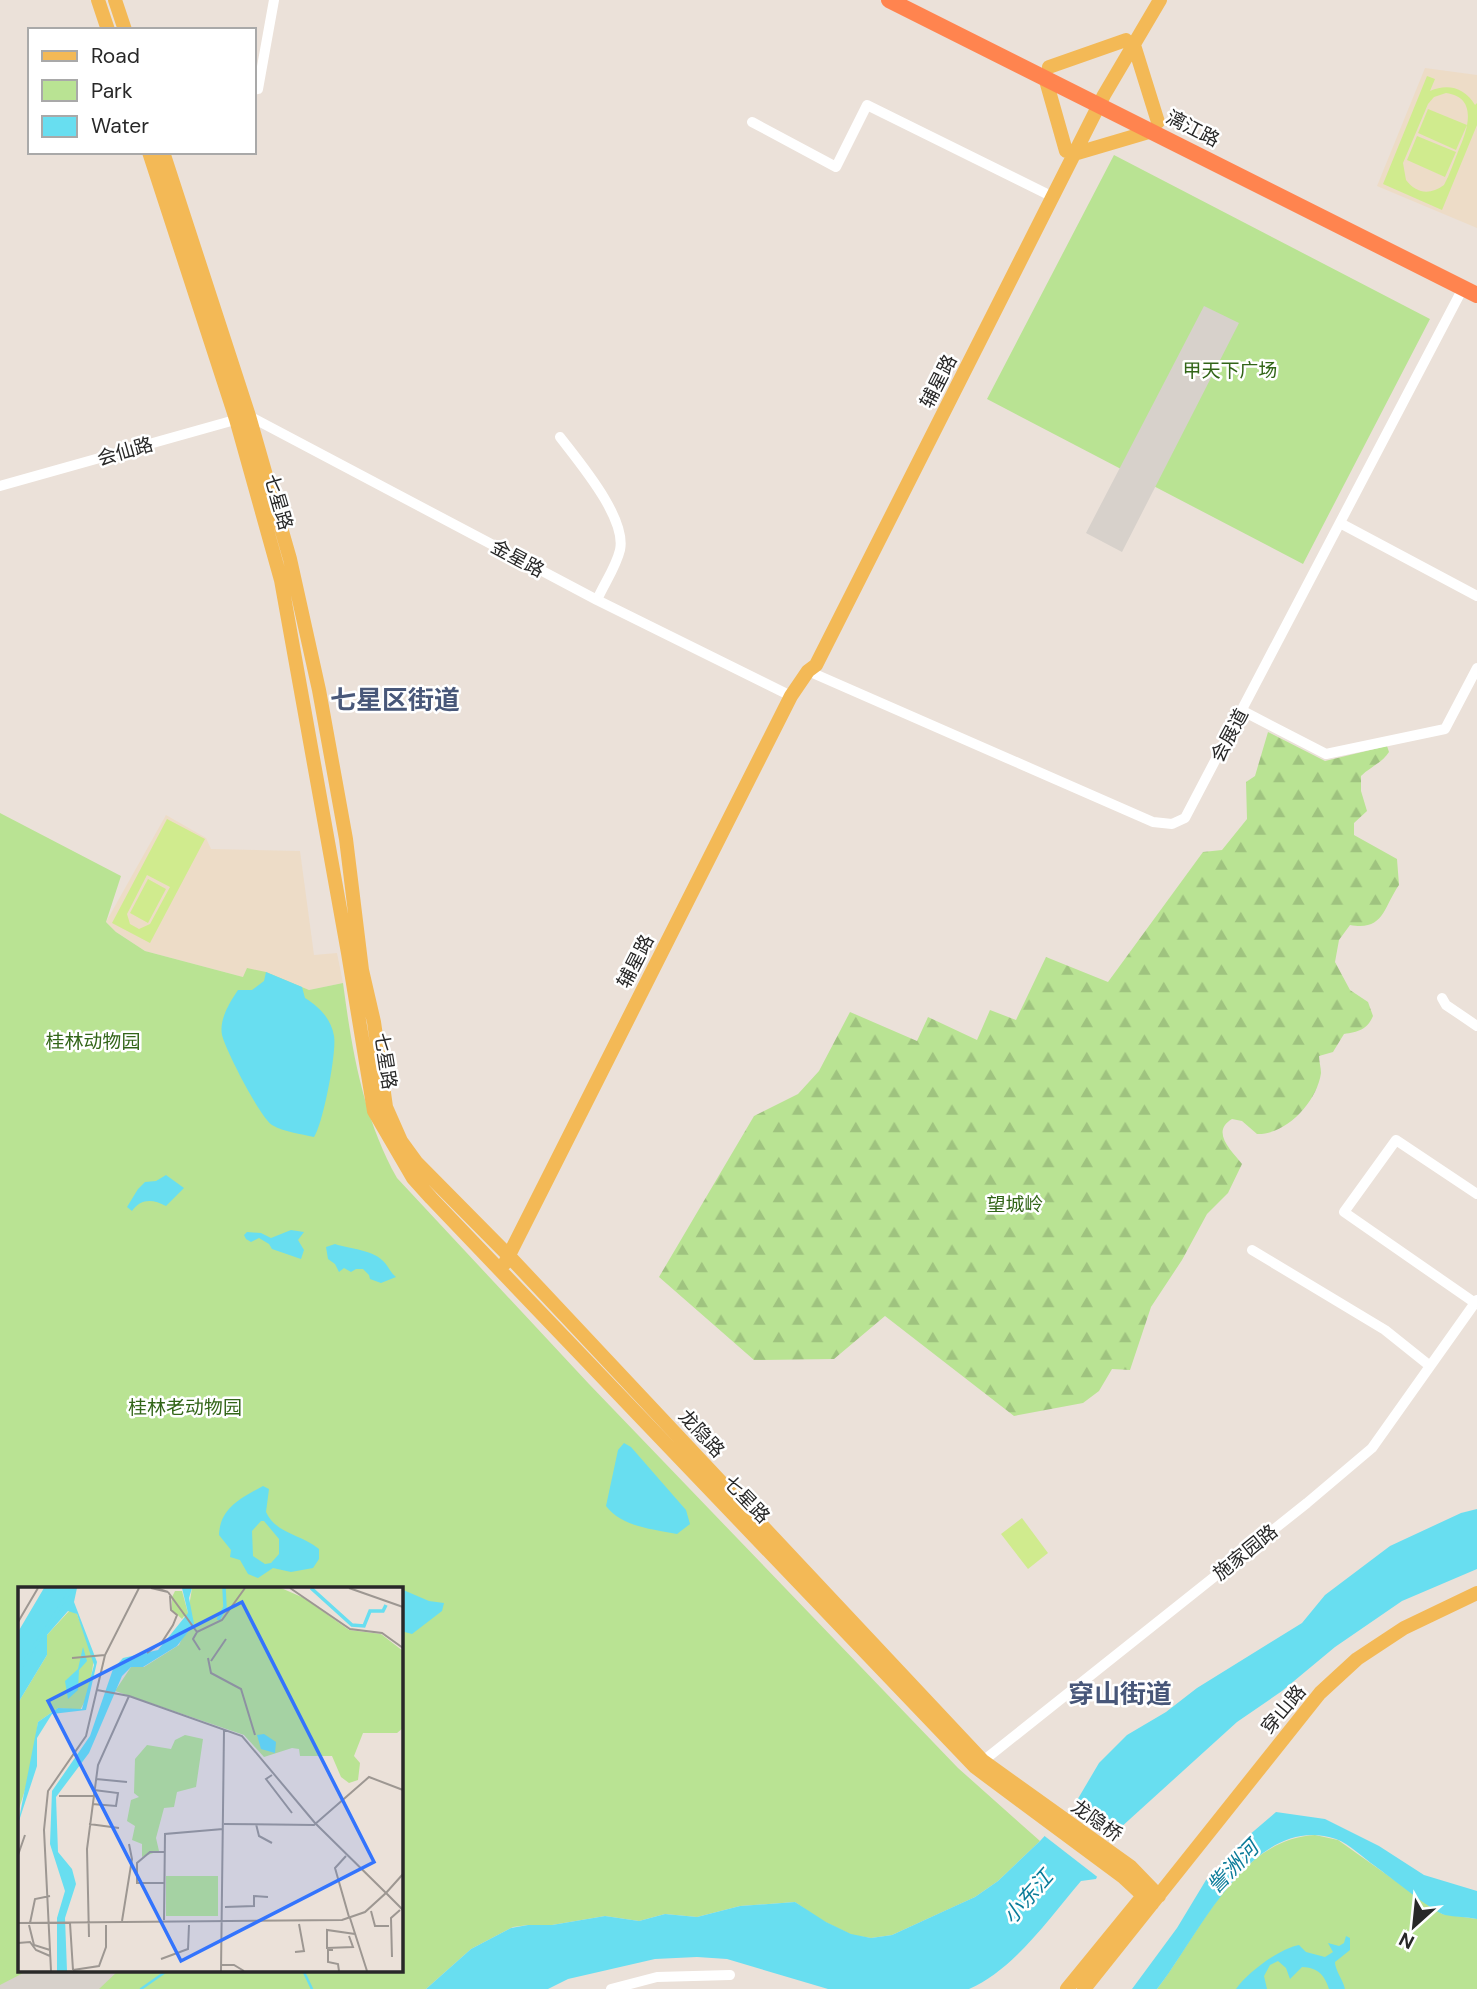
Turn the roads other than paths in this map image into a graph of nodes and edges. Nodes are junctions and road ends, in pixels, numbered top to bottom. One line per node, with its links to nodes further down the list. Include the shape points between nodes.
1 (98, 0): 8 (main road)
2 (115, 0): 9 (main road)
3 (274, 0): 12 (street)
4 (889, 0): 11 (highway, 漓江路)
5 (913, 0): 11 (highway, 漓江路)
6 (1149, 0): 10 (main road)
7 (1160, 0): 10 (main road)
8 (107, 28)
9 (124, 28)
10 (1130, 42): 11 (main road); 13 (main road, 辅星路); 15 (main road)
11 (1047, 72): 13 (highway, 漓江路); 16 (main road)
12 (256, 90)
13 (1098, 98): 15 (highway, 漓江路); 16 (main road, 辅星路)
14 (752, 122): 19 (street, via 836,167 867,105)
15 (1155, 127): 16 (main road); 20 (highway, 漓江路)
16 (1070, 152): 19 (main road, 辅星路); 28 (main road, 辅星路, via 816,666)
17 (150, 154): 21 (main road, 七星路)
18 (164, 154): 21 (main road, 七星路)
19 (1045, 193): 28 (main road, 辅星路, via 809,659)
20 (1472, 289): 24 (street, 会展道)
21 (243, 417): 23 (street, 会仙路); 26 (street, 金星路); 33 (main road, 七星路, via 290,559 319,690 386,1107); 37 (main road, 七星路, via 281,580 374,1111 413,1178)
22 (560, 437): 26 (street, via 616,519 621,549)
23 (0, 486)
24 (1340, 523): 25 (street); 30 (street, 会展道)
25 (1477, 596)
26 (597, 600): 29 (street, 金星路)
27 (1477, 668): 30 (street, via 1445,729 1326,754)
28 (808, 671): 29 (main road, 辅星路); 30 (street, 会展道, via 1153,822 1172,824 1185,818)
29 (790, 696): 36 (main road, 辅星路)
30 (1241, 710)
31 (1441, 998): 32 (street)
32 (1477, 1026)
33 (401, 1141): 36 (main road, 龙隐路, via 437,1186)
34 (1477, 1194): 38 (street, via 1396,1140 1344,1212)
35 (1252, 1250): 39 (street, via 1385,1330)
36 (509, 1256): 37 (main road, 辅星路); 41 (main road, 龙隐路)
37 (501, 1270): 41 (main road, 七星路)
38 (1476, 1301): 39 (street, 施家园路)
39 (1430, 1366): 41 (street, 施家园路, via 1372,1448)
40 (1477, 1593): 43 (main road, 穿山路, via 1404,1628 1357,1659 1320,1693)
41 (979, 1764): 42 (main road, 龙隐路)
42 (1038, 1809): 43 (main road, 龙隐桥, via 1127,1872)
43 (1151, 1896): 46 (main road, 穿山路); 47 (main road, 穿山路)
44 (730, 1975): 45 (street, via 657,1977)
45 (611, 1989)
46 (1067, 1989)
47 (1084, 1989)

